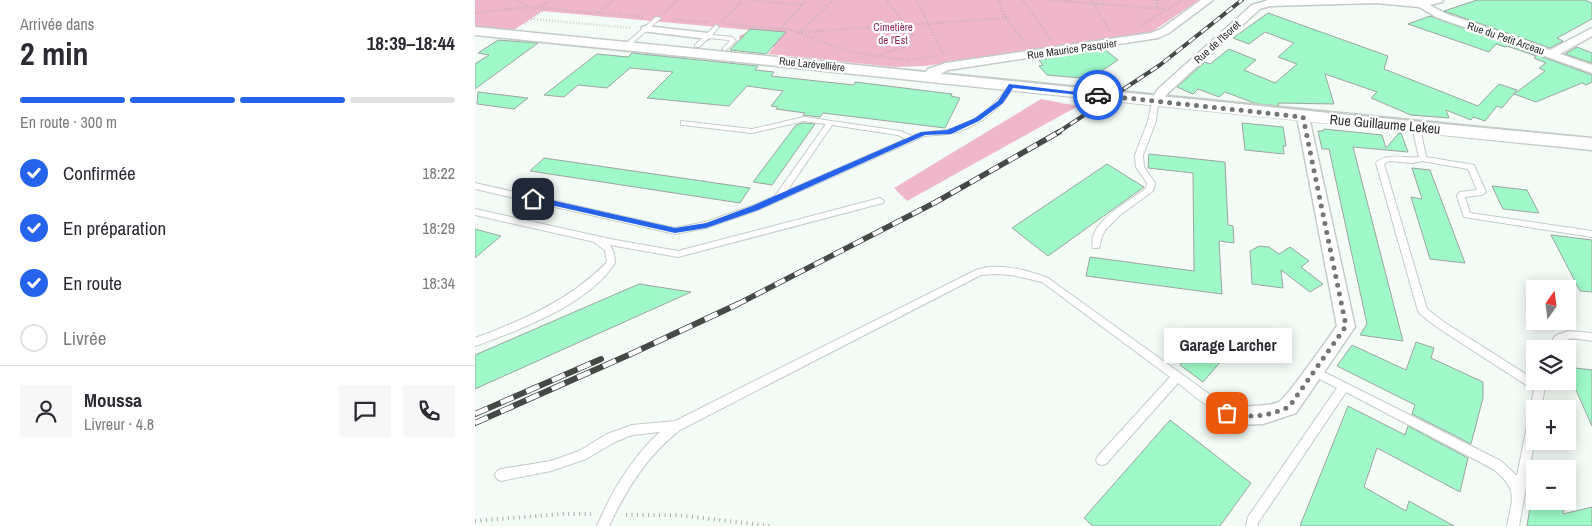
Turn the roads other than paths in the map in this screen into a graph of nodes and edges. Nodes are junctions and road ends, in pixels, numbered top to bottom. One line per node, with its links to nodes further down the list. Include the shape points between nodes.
1 (1208, 0): 15 (street, Rue Maurice Pasquier, via 1154,36 946,67)
2 (1438, 0): 3 (street, Rue de l'Isoret)
3 (1421, 4): 13 (street, Rue du Petit Arceau, via 1440,15); 17 (street, Rue de l'Isoret, via 1376,0 1284,2 1256,7)
4 (658, 18): 6 (lane)
5 (716, 27): 9 (lane)
6 (645, 30): 9 (street); 10 (lane)
7 (1592, 31): 13 (street)
8 (476, 32): 10 (street, Rue Larévellière)
9 (707, 36): 11 (lane); 12 (lane, via 730,38 733,41)
10 (626, 46): 15 (street, Rue Larévellière)
11 (697, 46)
12 (725, 49)
13 (1552, 54): 14 (street, Rue du Petit Arceau)
14 (1592, 70)
15 (928, 77): 16 (street, Rue Larévellière)
16 (1011, 86): 17 (street, Rue Larévellière); 22 (lane, via 1001,102 977,120 949,132 923,134)
17 (1153, 101): 18 (street, Rue Guillaume Lekeu); 31 (lane, via 1152,120 1139,155 1140,167 1151,183 1150,189 1104,224)
18 (1303, 117): 21 (street, Rue Guillaume Lekeu); 35 (street, via 1346,326)
19 (830, 123): 20 (lane, via 804,119 752,132); 22 (lane, via 900,132); 26 (lane)
20 (683, 124)
21 (1416, 127): 23 (street, Rue Guillaume Lekeu); 24 (lane)
22 (912, 139): 26 (lane)
23 (1592, 144)
24 (1422, 159): 30 (lane, via 1471,167 1481,192 1461,196 1467,215); 36 (lane, via 1387,159 1380,163 1423,311)
25 (475, 186): 26 (lane, via 675,230 706,225)
26 (778, 198)
27 (880, 200): 29 (lane, via 678,254)
28 (475, 212): 29 (lane)
29 (560, 231): 34 (lane, via 603,243 611,252 611,264 597,280 565,302 513,328)
30 (1592, 234)
31 (1096, 246)
32 (1592, 337): 33 (lane, via 1560,336)
33 (1555, 340)
34 (475, 342)
35 (1314, 371): 38 (lane); 40 (street, via 1289,407 1257,416)
36 (1526, 376)
37 (1177, 377): 40 (lane, via 1227,413); 41 (lane, via 1045,280 1019,270 994,269 979,272); 42 (lane)
38 (1344, 386): 44 (lane, via 1497,465 1510,474); 45 (lane)
39 (1539, 390): 44 (lane)
40 (1237, 416)
41 (676, 426): 43 (lane, via 633,430 559,463); 46 (lane, via 658,439 630,473)
42 (1102, 460)
43 (501, 475)
44 (1519, 496): 47 (lane)
45 (1251, 524)
46 (603, 526)
47 (1513, 526)

